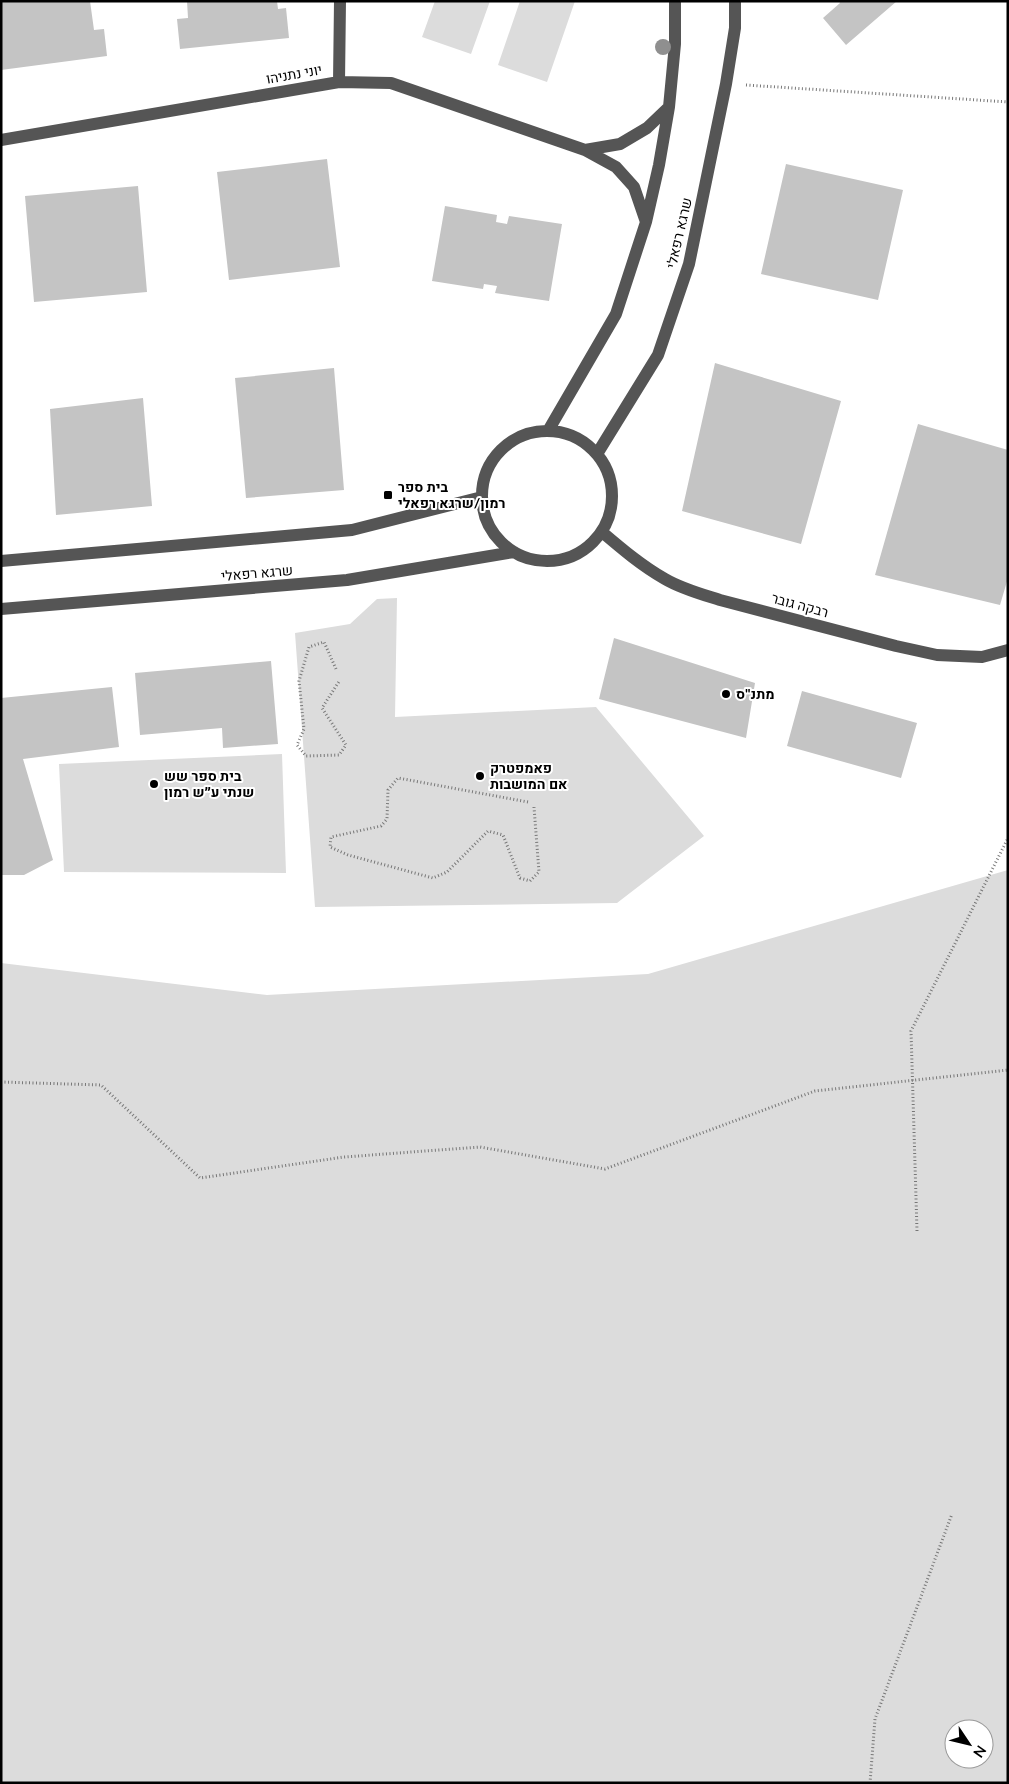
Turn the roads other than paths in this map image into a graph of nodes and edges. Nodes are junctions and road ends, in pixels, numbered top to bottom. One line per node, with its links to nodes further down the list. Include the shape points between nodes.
1 (340, 1): 4 (street)
2 (675, 1): 5 (street)
3 (735, 1): 10 (street, שרגא רפאלי, via 735,28 726,84 689,264 658,355)
4 (339, 82): 6 (street, יוני נתניהו); 7 (street, יוני נתניהו, via 391,83)
5 (669, 107): 7 (street, יוני נתניהו, via 647,128 620,144); 8 (street)
6 (1, 140)
7 (585, 150): 8 (street, יוני נתניהו, via 616,167 634,187)
8 (646, 222): 9 (street, via 616,314)
9 (548, 431): 10 (street, via 566,434); 11 (street, via 527,434 494,458 485,477)
10 (597, 454): 12 (street, via 608,472 612,492 610,513)
11 (482, 497): 13 (street, via 486,519 497,538); 14 (street, via 352,530)
12 (602, 532): 13 (street, via 588,547 571,557 552,561 532,559); 16 (street, רבקה גובר, via 666,580 720,600 937,655 982,657)
13 (514, 552): 15 (street, שרגא רפאלי, via 347,580)
14 (1, 561)
15 (1, 609)
16 (1008, 650)

